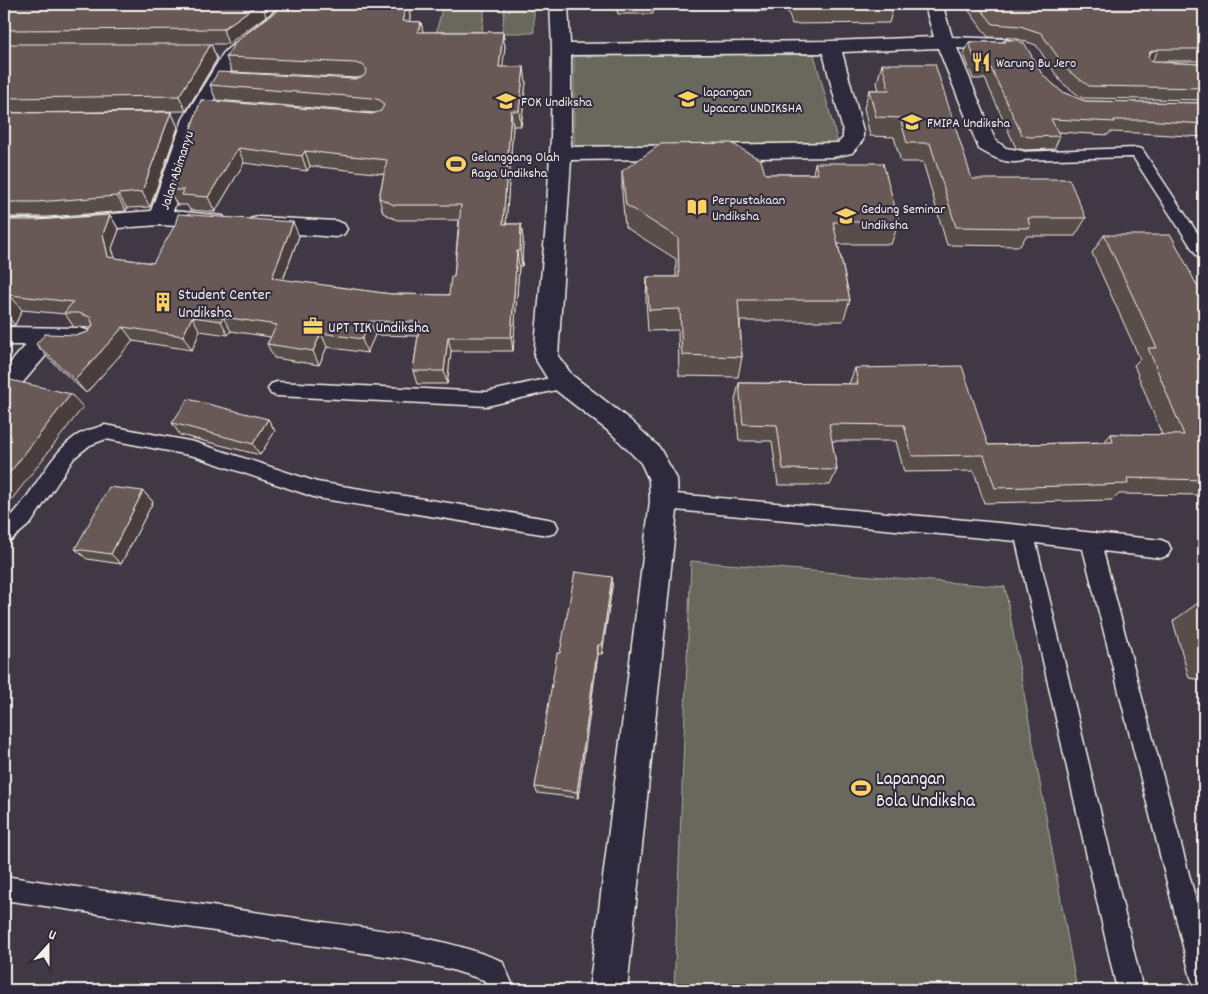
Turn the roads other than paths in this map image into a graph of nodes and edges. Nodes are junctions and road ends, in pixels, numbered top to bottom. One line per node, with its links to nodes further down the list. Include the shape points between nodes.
1 (559, 4): 7 (street)
2 (936, 6): 4 (street)
3 (284, 10): 10 (street, Jalan Abimanyu, via 224,52 228,80 197,113 166,193)
4 (945, 42): 5 (street); 6 (street); 9 (street, via 986,144 1000,153)
5 (831, 47): 7 (street); 8 (street, via 853,131 853,140 846,148 833,151)
6 (1023, 48)
7 (563, 50): 8 (street)
8 (562, 154): 19 (street, via 546,357)
9 (1016, 156): 12 (lane, via 1137,152)
10 (160, 218): 11 (street, Jalan Abimanyu); 14 (street)
11 (4, 226)
12 (1188, 227): 13 (lane); 15 (lane)
13 (1204, 227)
14 (336, 229)
15 (1204, 254)
16 (4, 336): 17 (street)
17 (48, 336): 18 (street); 20 (street)
18 (89, 338)
19 (563, 382): 21 (lane, via 487,399); 22 (street, via 621,427 650,455 663,479)
20 (4, 388)
21 (277, 389)
22 (664, 501): 25 (lane); 31 (street)
23 (548, 527): 24 (lane, via 317,490 194,449 105,432 84,440 68,453 24,517)
24 (4, 534)
25 (1024, 534): 26 (lane); 32 (lane)
26 (1091, 541): 27 (lane); 29 (lane)
27 (1161, 549)
28 (4, 888): 30 (lane, via 424,950 493,970)
29 (1204, 978)
30 (502, 990)
31 (608, 990)
32 (1130, 990)

